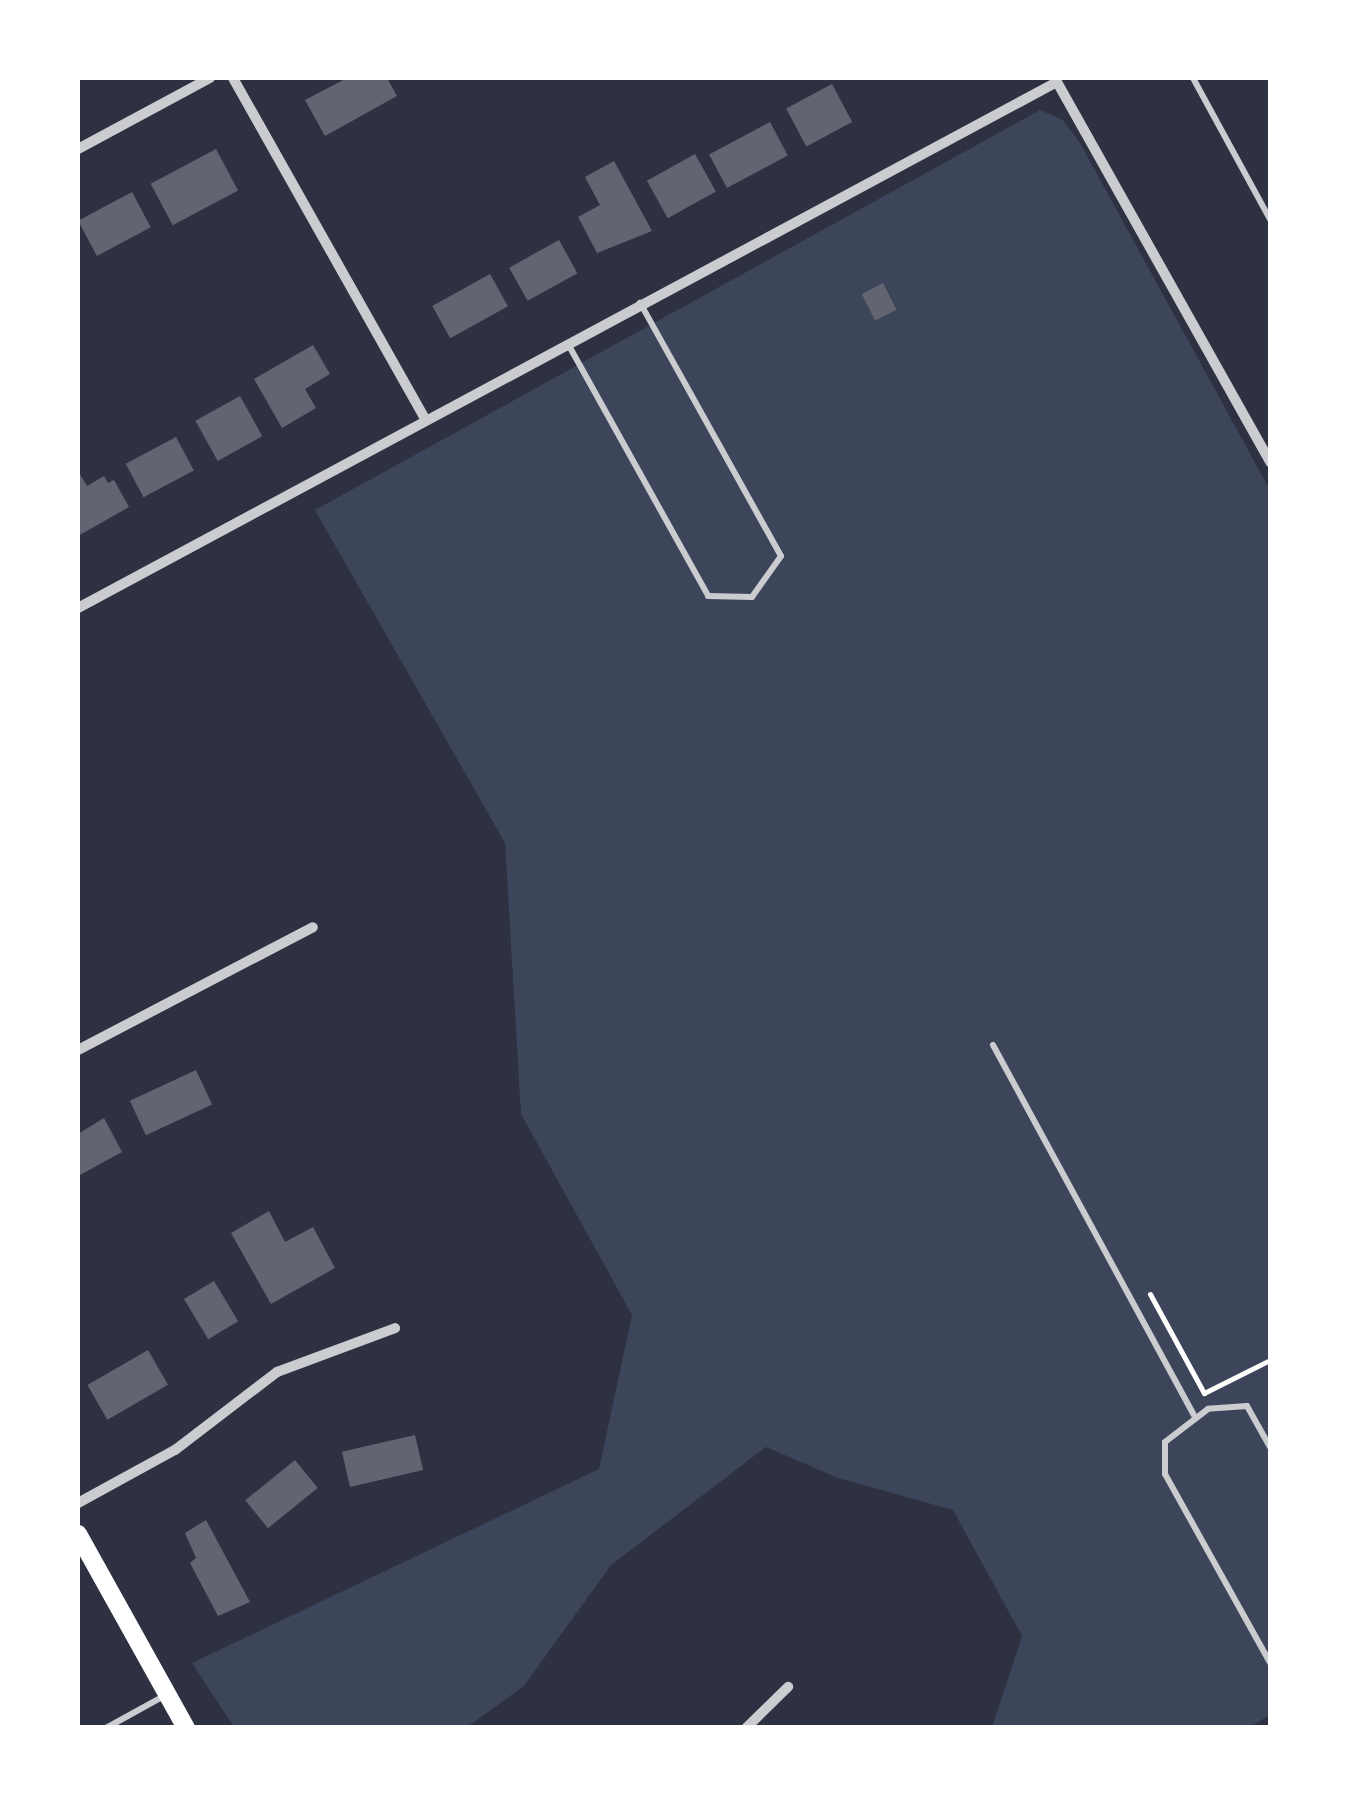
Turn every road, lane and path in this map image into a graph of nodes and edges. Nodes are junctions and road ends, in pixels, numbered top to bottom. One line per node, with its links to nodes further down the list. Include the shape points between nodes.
1 (210, 78): 5 (street)
2 (233, 78): 9 (street)
3 (1193, 78): 6 (lane)
4 (1062, 80): 7 (street); 10 (street)
5 (78, 149)
6 (1270, 220)
7 (639, 302): 8 (street); 8 (lane, via 780,556 752,598 708,596)
8 (566, 341): 9 (street)
9 (424, 417): 11 (street)
10 (1270, 462)
11 (78, 608)
12 (313, 926): 14 (street)
13 (994, 1045): 18 (lane)
14 (78, 1050)
15 (1147, 1289): 17 (path, via 1204,1393)
16 (395, 1328): 20 (street, via 277,1372 175,1450)
17 (1270, 1360)
18 (1194, 1417): 19 (lane, via 1247,1406); 22 (lane, via 1165,1442 1165,1474)
19 (1270, 1448)
20 (78, 1503)
21 (78, 1534): 24 (main road)
22 (1270, 1663)
23 (788, 1686): 27 (street)
24 (167, 1694): 25 (lane); 26 (main road)
25 (106, 1728)
26 (186, 1728)
27 (746, 1728)

